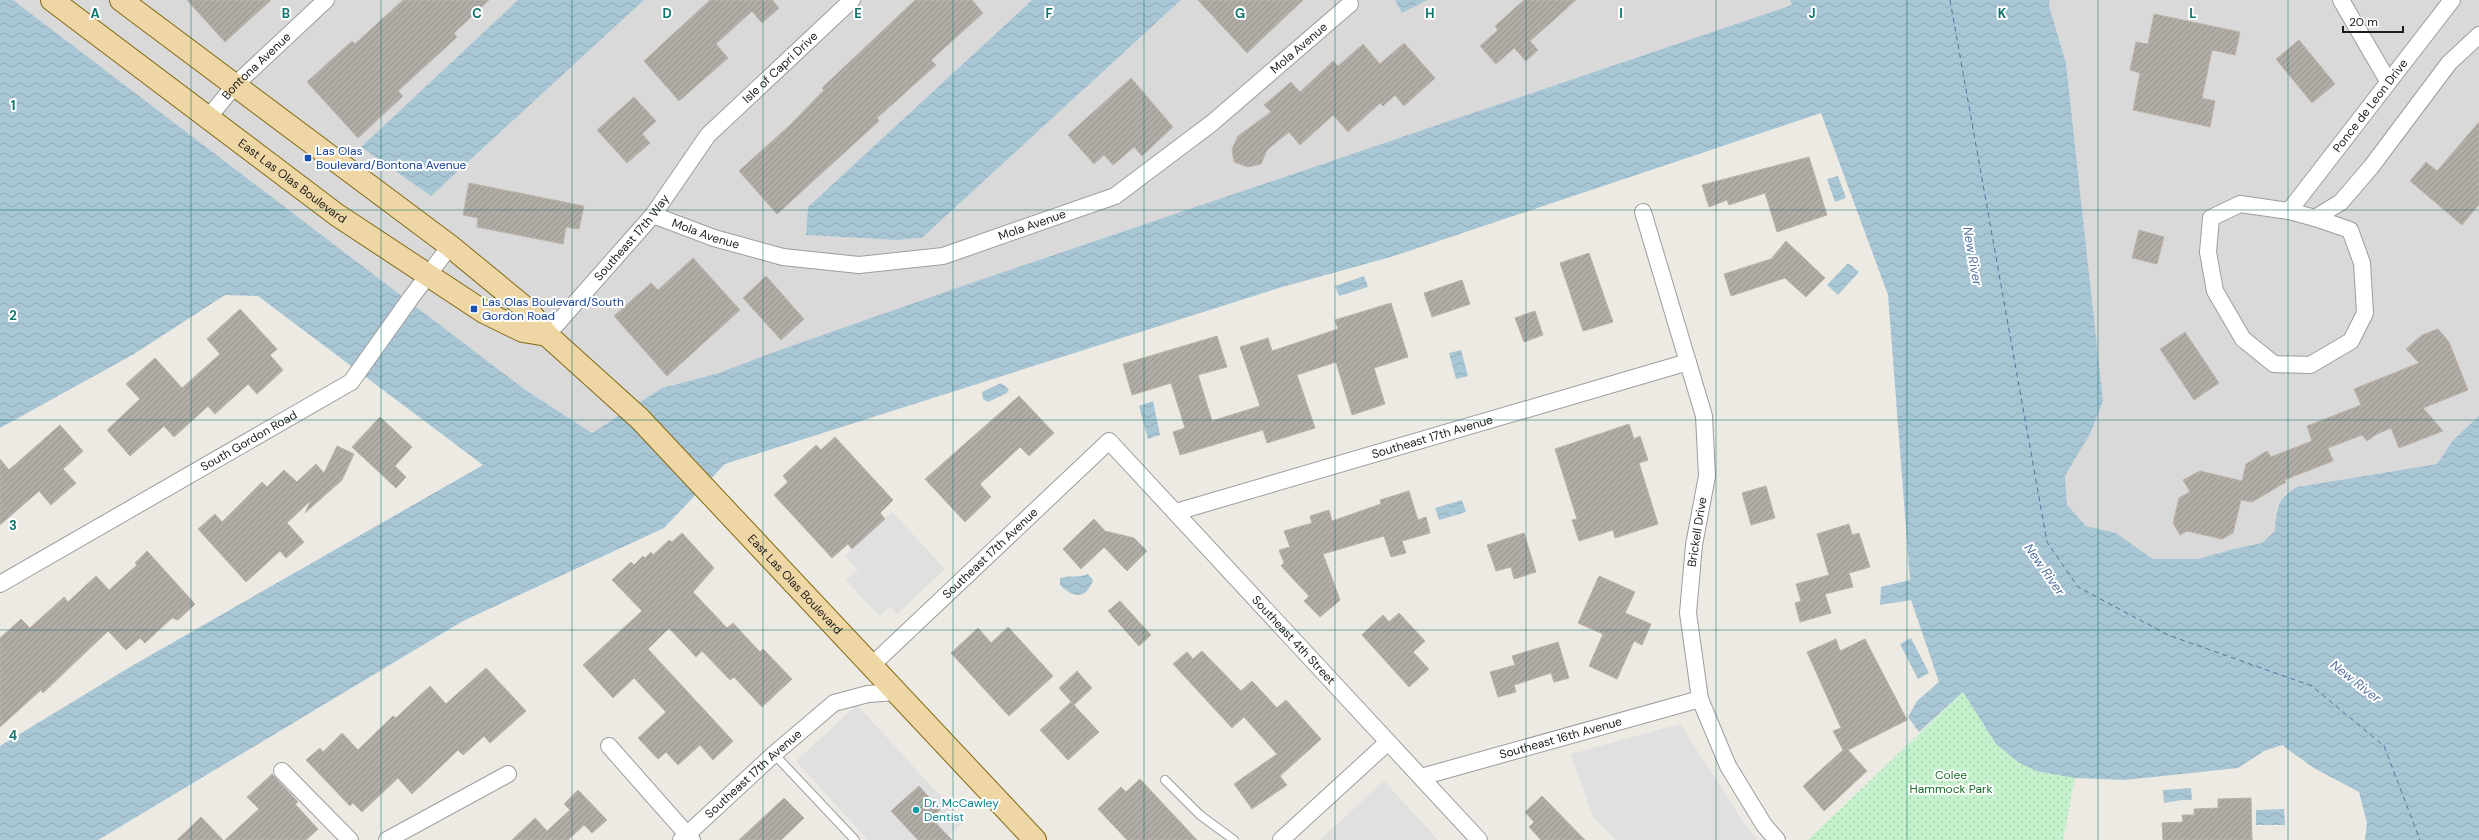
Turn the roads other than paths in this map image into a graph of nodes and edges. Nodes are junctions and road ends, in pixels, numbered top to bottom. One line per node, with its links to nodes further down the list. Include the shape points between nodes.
1 (52, 0): 11 (main road, East Las Olas Boulevard)
2 (121, 0): 10 (main road, East Las Olas Boulevard)
3 (326, 0): 10 (street, Bontona Avenue)
4 (852, 0): 12 (street, Isle of Capri Drive)
5 (2342, 0): 9 (street)
6 (2452, 0): 9 (street, Ponce de Leon Drive)
7 (1350, 4): 15 (street, Mola Avenue, via 1212,123 1115,196 942,256 858,265 783,257 714,238)
8 (2479, 35): 16 (street, via 2449,63 2371,167 2341,202)
9 (2388, 81): 13 (street, Ponce de Leon Drive)
10 (235, 85): 11 (street, Bontona Avenue); 17 (main road, East Las Olas Boulevard)
11 (208, 118): 18 (main road, East Las Olas Boulevard, via 337,215)
12 (708, 134): 15 (street, Southeast 17th Way)
13 (2289, 211): 16 (street); 16 (street, via 2240,204 2211,218 2208,252 2215,290 2243,339 2274,364 2310,365 2351,341 2365,313 2362,263 2350,230)
14 (1643, 212): 20 (street, Brickell Drive)
15 (653, 215): 19 (street, Southeast 17th Way)
16 (2315, 218)
17 (450, 246): 18 (street, South Gordon Road); 19 (main road, East Las Olas Boulevard, via 529,311)
18 (428, 276): 19 (main road, East Las Olas Boulevard, via 514,328); 23 (street, South Gordon Road, via 352,382)
19 (547, 335): 24 (main road, East Las Olas Boulevard, via 640,419)
20 (1688, 362): 22 (street, Southeast 17th Avenue); 26 (street, Brickell Drive, via 1704,416 1707,476 1694,545 1688,613)
21 (1109, 440): 22 (street, Southeast 4th Street); 24 (street, Southeast 17th Avenue)
22 (1176, 512): 27 (street, Southeast 4th Street)
23 (0, 584)
24 (871, 666): 25 (main road, East Las Olas Boulevard)
25 (896, 692): 29 (street, Southeast 17th Avenue, via 868,694 834,703); 38 (main road, East Las Olas Boulevard)
26 (1700, 699): 32 (street, Southeast 16th Avenue); 42 (street, Brickell Drive, via 1728,766 1764,825)
27 (1388, 742): 32 (street, Southeast 4th Street); 40 (street)
28 (609, 746): 34 (street)
29 (774, 754): 34 (street, Southeast 17th Avenue); 37 (lane)
30 (282, 771): 35 (street)
31 (508, 774): 36 (street)
32 (1421, 777): 41 (street, Southeast 4th Street)
33 (1165, 780): 39 (lane, via 1200,815)
34 (687, 838)
35 (350, 840)
36 (387, 840)
37 (855, 840)
38 (1035, 840)
39 (1234, 840)
40 (1281, 840)
41 (1479, 840)
42 (1778, 840)

